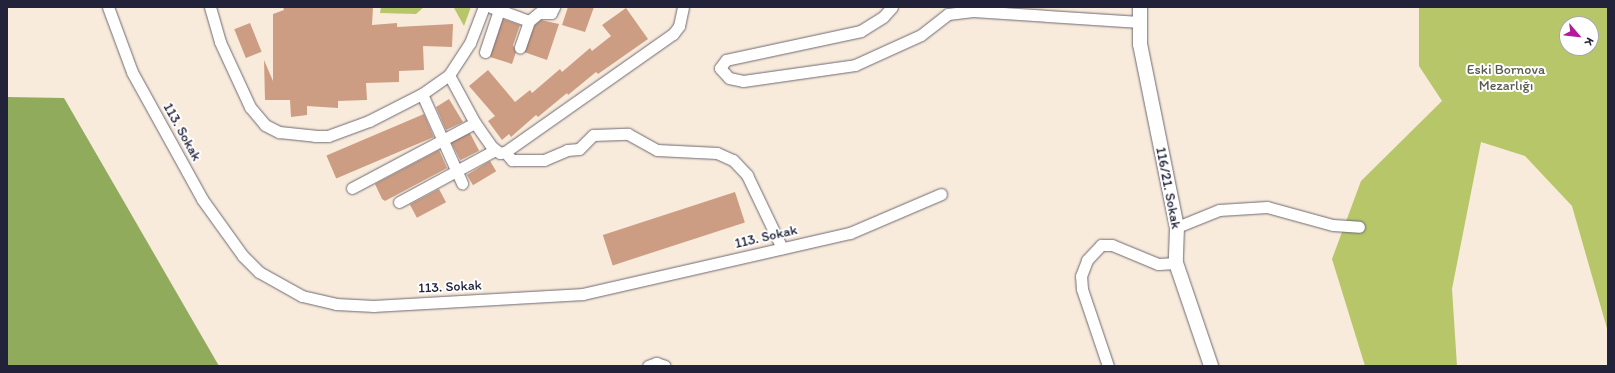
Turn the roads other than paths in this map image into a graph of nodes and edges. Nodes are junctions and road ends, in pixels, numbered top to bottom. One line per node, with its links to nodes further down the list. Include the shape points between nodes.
1 (108, 7): 25 (street, 113. Sokak, via 132,72 202,200 243,256 259,272 302,296 336,304 374,306 583,294)
2 (210, 7): 14 (street, via 220,42 250,107 265,125 279,132 328,136 369,121)
3 (484, 7): 13 (street, via 470,43)
4 (554, 7): 9 (street, via 551,13 539,13)
5 (683, 7): 17 (street, via 679,26 673,34)
6 (892, 7): 10 (street, via 883,17 861,31 726,60 720,68 729,78 743,81 855,65 921,35 948,14 973,11)
7 (1140, 7): 10 (street, 116/21. Sokak)
8 (497, 8): 9 (street); 12 (street)
9 (529, 20): 11 (street)
10 (1140, 22): 23 (street, 116/21. Sokak, via 1140,44)
11 (520, 47)
12 (485, 52)
13 (449, 75): 14 (street); 15 (street)
14 (422, 94): 16 (street)
15 (475, 123): 16 (street); 17 (street)
16 (443, 140): 18 (street); 20 (street)
17 (500, 151): 18 (street); 25 (street, via 512,160 544,160 568,150 579,149 593,135 628,134 657,150 717,153 733,160 747,175)
18 (457, 170): 19 (street); 22 (street)
19 (462, 183)
20 (352, 188)
21 (941, 194): 25 (street, 113. Sokak, via 850,233)
22 (399, 202)
23 (1177, 227): 24 (street, via 1219,210 1268,207 1333,225); 26 (street, 116/21. Sokak)
24 (1359, 227)
25 (782, 248)
26 (1176, 262): 29 (street, via 1158,264 1112,245 1101,245 1087,260 1081,276 1082,289); 30 (street, 116/21. Sokak)
27 (648, 366): 28 (street, via 656,363)
28 (665, 366)
29 (1108, 366)
30 (1211, 366)

